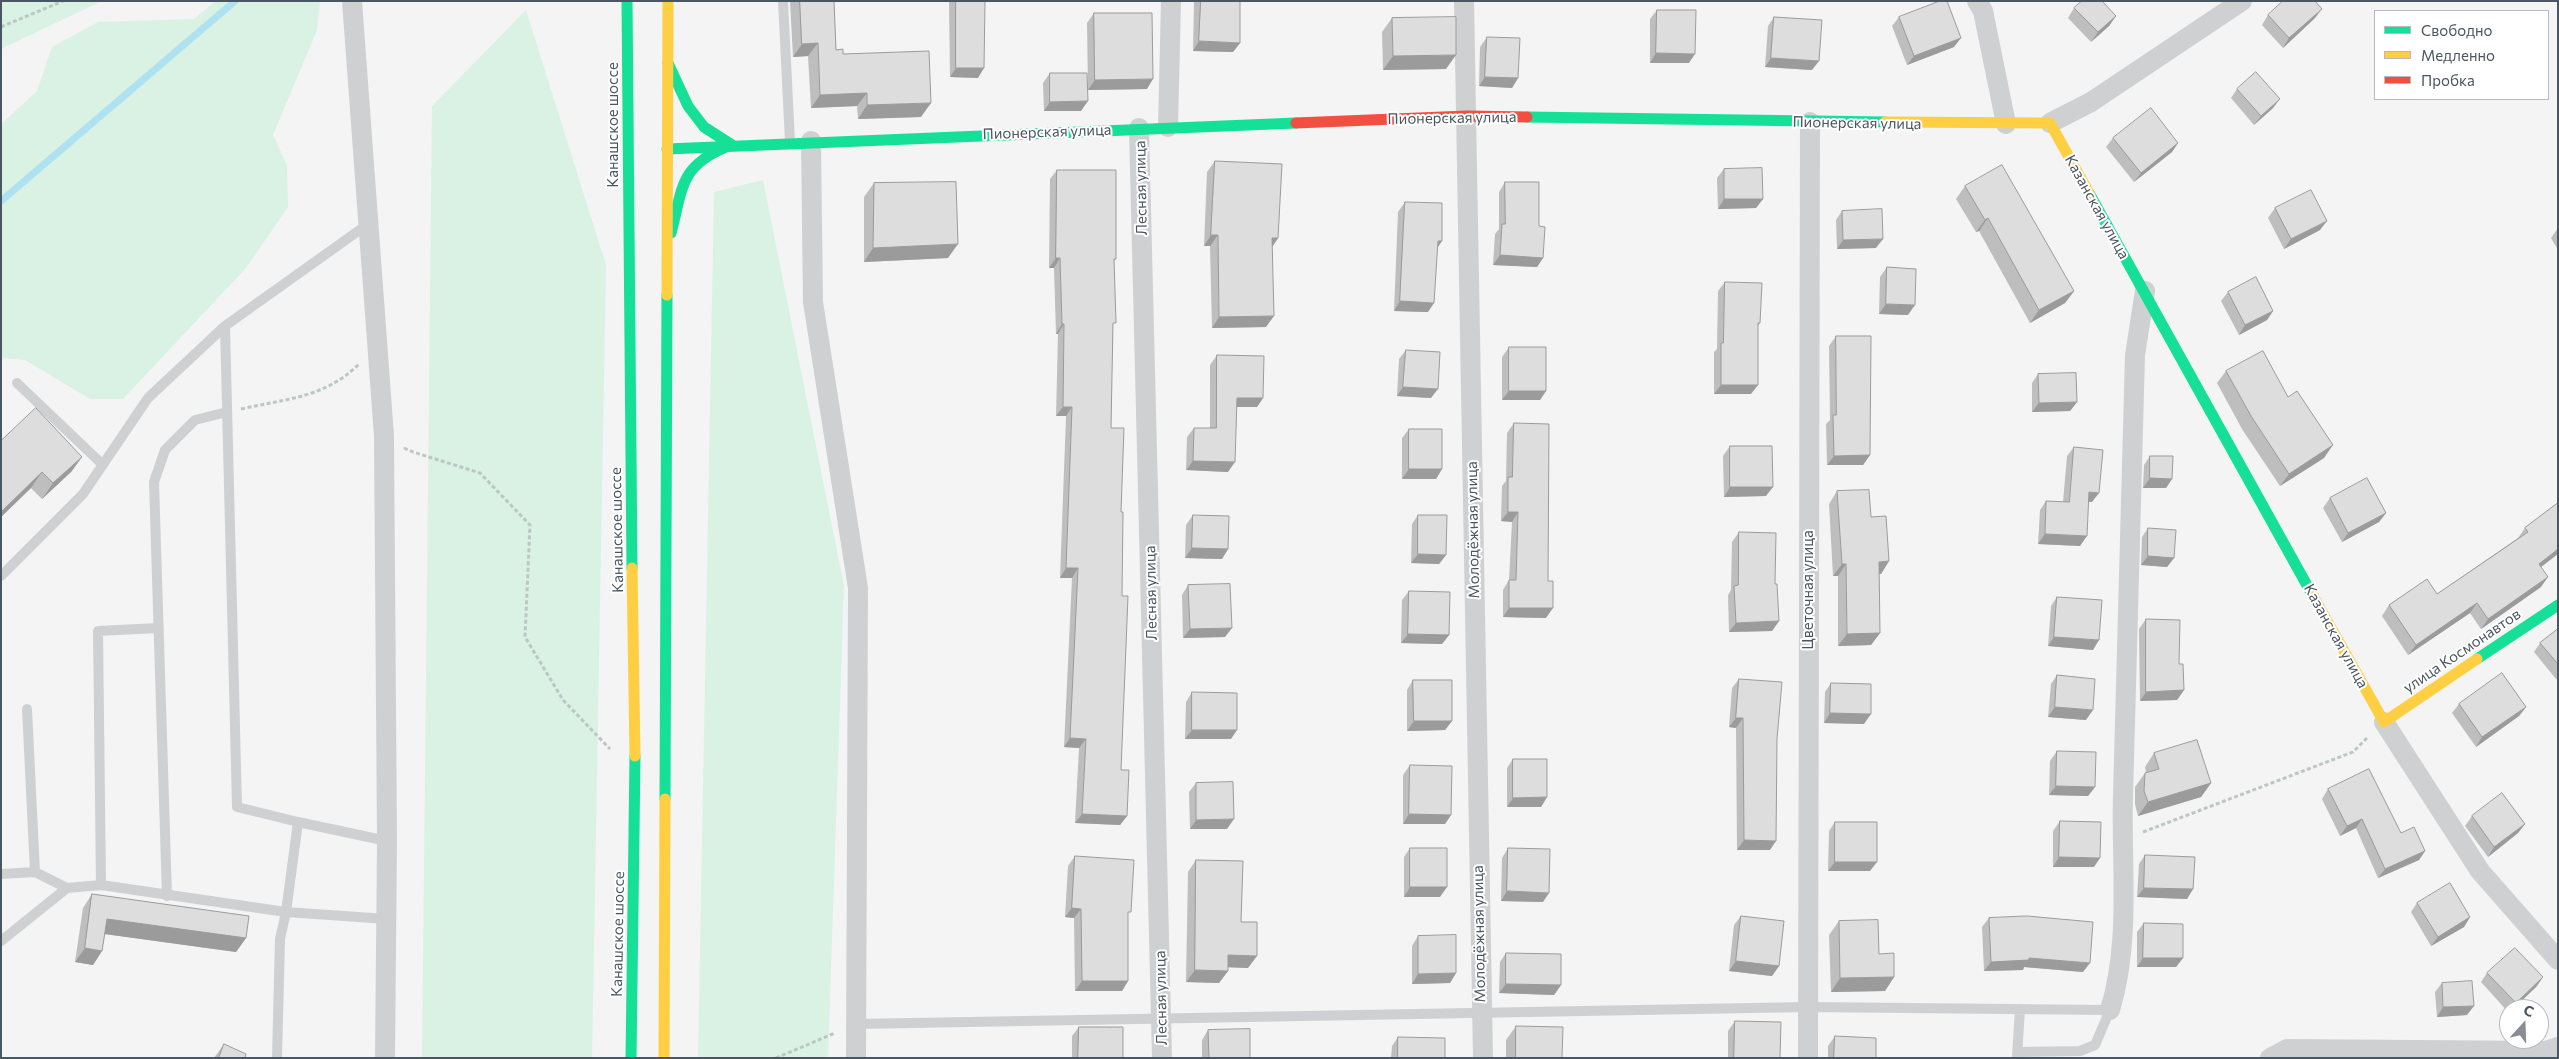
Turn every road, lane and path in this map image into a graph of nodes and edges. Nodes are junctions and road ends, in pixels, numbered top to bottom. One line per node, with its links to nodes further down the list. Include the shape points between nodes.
1 (64, 1): 10 (path)
2 (352, 1): 23 (street)
3 (628, 1): 22 (street, Канашское шоссе)
4 (668, 1): 11 (street)
5 (783, 1): 19 (lane)
6 (1170, 1): 16 (street)
7 (1464, 1): 12 (street, Молодёжная улица)
8 (1977, 1): 15 (street, via 1983,11)
9 (2242, 1): 14 (street, Пионерская улица, via 2091,102)
10 (1, 27)
11 (668, 63): 20 (street, via 688,106 704,127); 21 (street)
12 (1467, 116): 13 (street, Пионерская улица); 16 (street, Пионерская улица); 53 (street, Молодёжная улица)
13 (1810, 122): 15 (street, Пионерская улица); 50 (street, Цветочная улица)
14 (2050, 123): 15 (street, Пионерская улица); 25 (street, Казанская улица)
15 (2006, 124)
16 (1168, 127): 17 (street, Пионерская улица)
17 (1139, 128): 18 (street, Пионерская улица); 54 (street, Лесная улица)
18 (811, 141): 19 (street, Пионерская улица); 55 (street, via 813,302 858,588)
19 (790, 142): 20 (street, Пионерская улица)
20 (732, 145): 21 (street, Пионерская улица); 24 (street, via 704,157 692,168)
21 (668, 148): 22 (street, Пионерская улица); 24 (street)
22 (627, 150): 37 (street, Канашское шоссе)
23 (368, 224): 26 (lane); 27 (street)
24 (666, 249): 61 (street)
25 (2145, 292): 36 (street, Казанская улица); 39 (street, via 2135,355)
26 (225, 326): 29 (lane); 31 (lane, via 148,398)
27 (377, 346): 29 (path, via 348,375 323,391); 30 (street)
28 (17, 383): 31 (lane)
29 (227, 412): 34 (lane, via 195,420 165,450 154,482); 38 (lane, via 237,807)
30 (384, 436): 37 (path, via 413,452 480,473 530,525 525,637 563,700); 40 (street)
31 (103, 465): 32 (lane, via 83,494)
32 (1, 576)
33 (2558, 605): 36 (street, улица Космонавтов)
34 (158, 628): 43 (lane, via 98,631); 45 (lane)
35 (27, 709): 41 (lane)
36 (2384, 722): 39 (path, via 2353,752); 49 (street, Казанская улица, via 2480,871)
37 (635, 776): 60 (street, Канашское шоссе)
38 (298, 822): 40 (lane); 46 (lane)
39 (2122, 840): 52 (street, via 2124,924 2118,983)
40 (387, 841): 47 (street)
41 (35, 872): 42 (lane); 44 (lane)
42 (1, 874)
43 (101, 885): 44 (lane); 45 (lane)
44 (67, 888): 48 (lane)
45 (167, 896): 46 (lane)
46 (286, 912): 47 (lane); 58 (lane, via 280,939)
47 (387, 919): 59 (street)
48 (1, 941)
49 (2558, 960)
50 (1807, 1007): 51 (lane); 53 (lane); 66 (street, Цветочная улица)
51 (2020, 1010): 52 (lane); 57 (lane)
52 (2110, 1010): 57 (lane, via 2095,1046 2080,1051)
53 (1480, 1014): 54 (lane); 65 (street, Молодёжная улица)
54 (1162, 1018): 55 (lane); 64 (street, Лесная улица)
55 (856, 1024): 62 (path); 63 (street)
56 (2558, 1047): 67 (street, via 2546,1051 2287,1049)
57 (2018, 1055)
58 (277, 1058)
59 (385, 1058)
60 (631, 1058)
61 (664, 1058)
62 (776, 1058)
63 (856, 1058)
64 (1162, 1058)
65 (1483, 1058)
66 (1808, 1058)
67 (2270, 1058)

